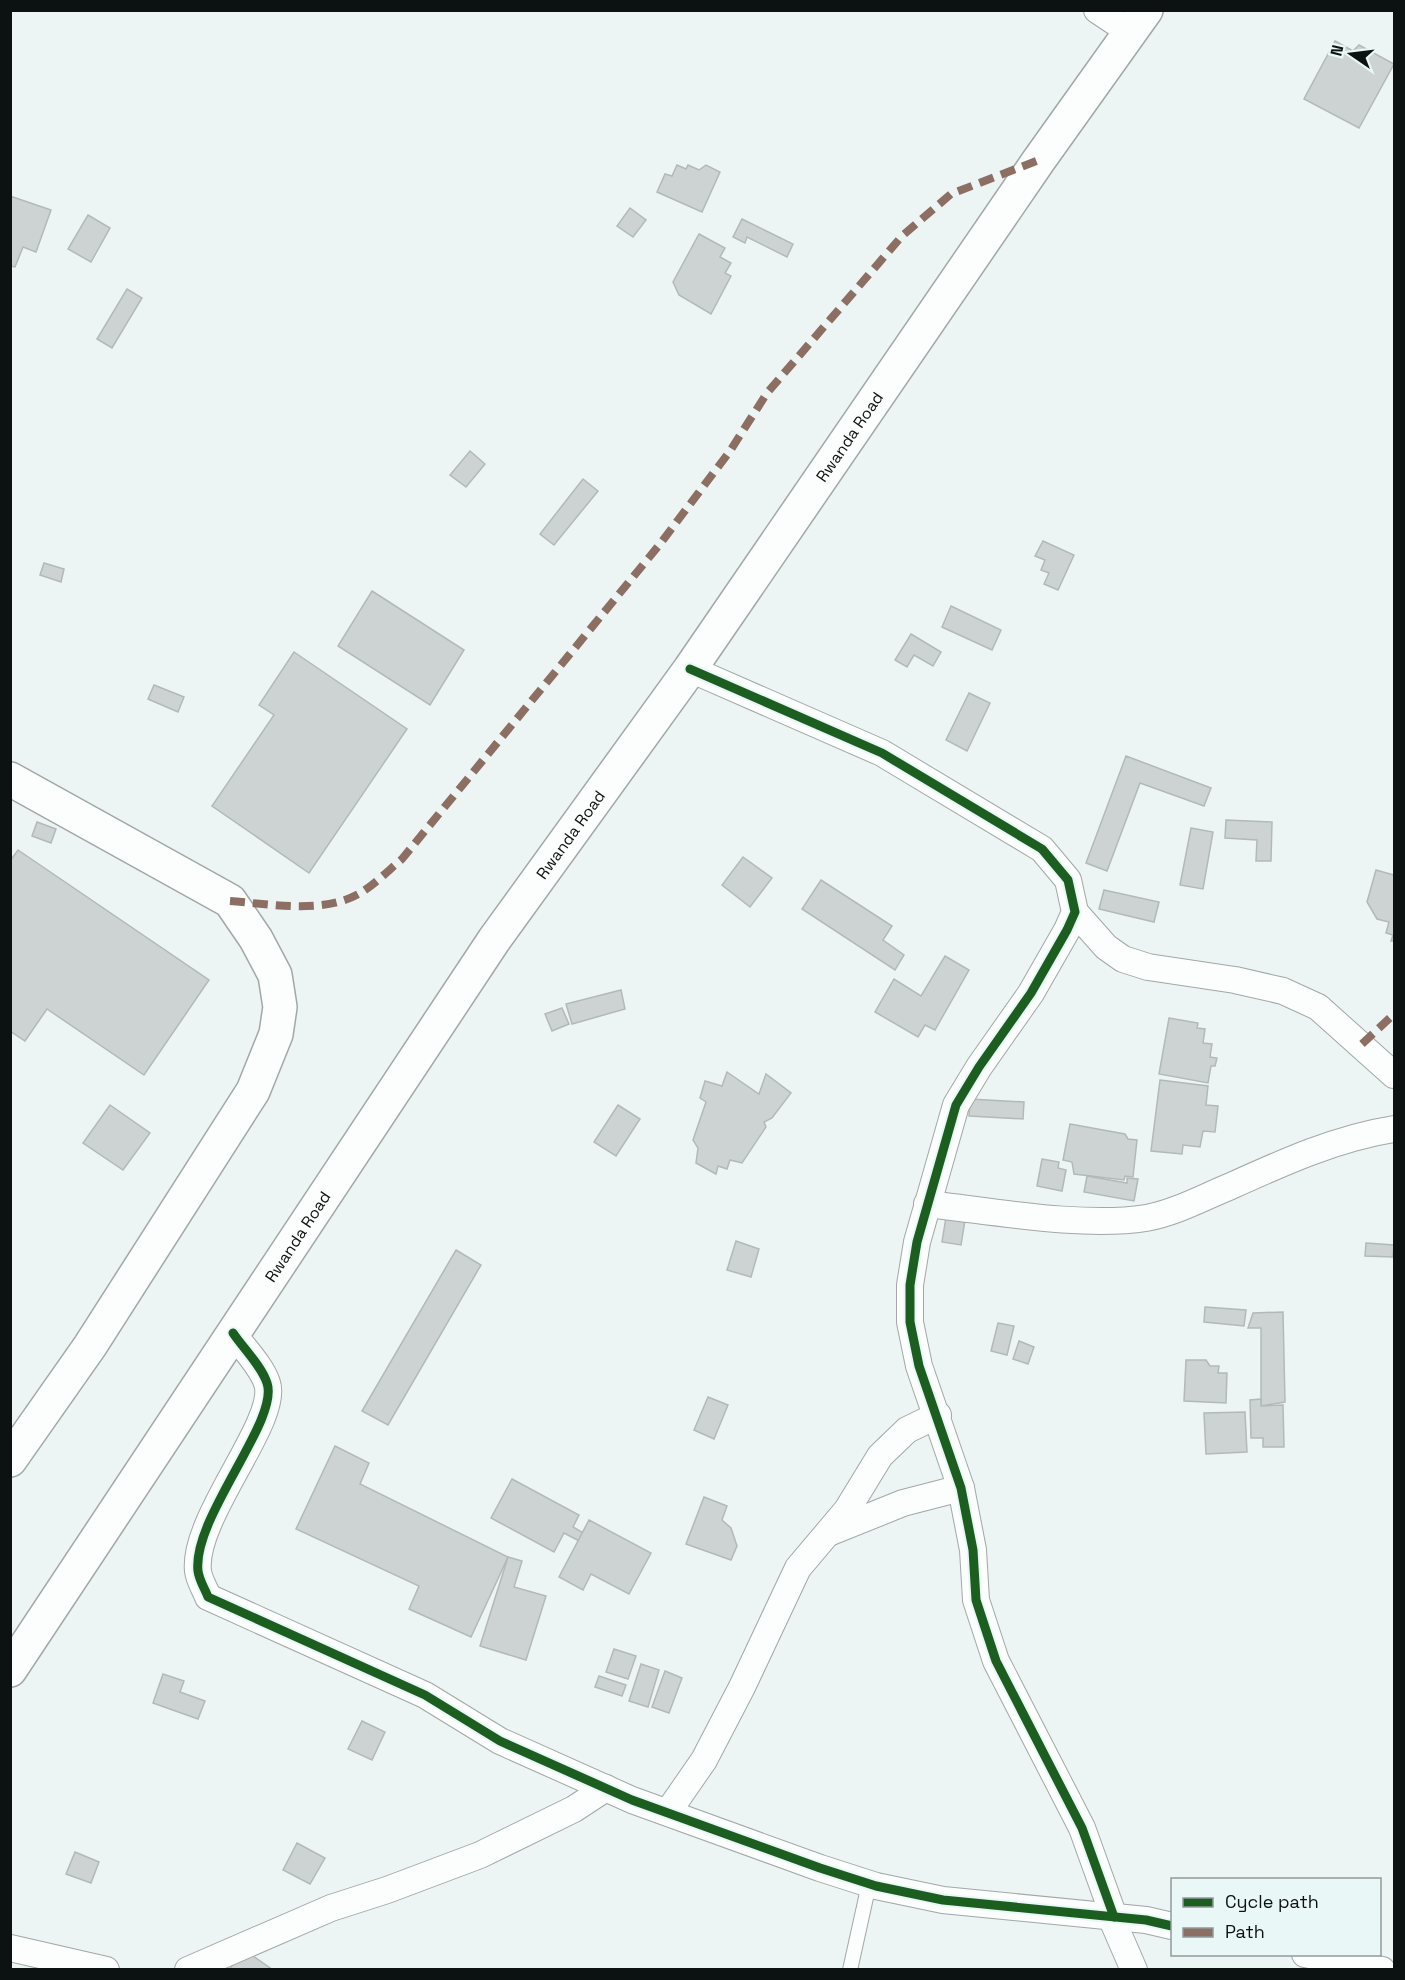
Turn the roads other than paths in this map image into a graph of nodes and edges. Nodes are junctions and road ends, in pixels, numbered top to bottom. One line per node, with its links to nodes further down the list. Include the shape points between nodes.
1 (1097, 10): 2 (street)
2 (1138, 22): 3 (main road, Rwanda Road)
3 (690, 669): 5 (street, via 882,753 1042,849 1068,880); 9 (main road, Rwanda Road, via 494,940)
4 (10, 779): 11 (main road, via 230,901 275,975 280,1007 276,1034 253,1091 90,1346)
5 (1075, 912): 6 (street, via 1122,959 1283,991 1318,1007); 8 (street, via 1031,993 956,1106)
6 (1395, 1075)
7 (1395, 1129): 8 (street, via 1359,1134 1328,1145 1147,1218 1101,1221)
8 (927, 1204): 10 (street, via 910,1285 910,1322 919,1366)
9 (233, 1333): 14 (main road, Rwanda Road); 15 (street, via 264,1376 267,1399 200,1539 198,1572 208,1597 425,1695 500,1741)
10 (938, 1415): 12 (street); 13 (street, via 907,1430 880,1456 859,1494)
11 (10, 1460)
12 (961, 1488): 13 (street, via 903,1503); 18 (street, via 973,1550 976,1600 996,1661 1082,1828)
13 (827, 1533): 16 (street, via 798,1568 704,1760)
14 (10, 1670)
15 (606, 1788): 16 (street); 23 (street, via 574,1809 480,1855 331,1908)
16 (668, 1812): 17 (street)
17 (869, 1884): 18 (street, via 943,1900); 24 (lane)
18 (1112, 1917): 19 (street); 25 (street)
19 (1171, 1926)
20 (10, 1948): 22 (street)
21 (1315, 1956): 26 (street)
22 (106, 1970)
23 (188, 1970)
24 (850, 1970)
25 (1134, 1970)
26 (1382, 1970)

